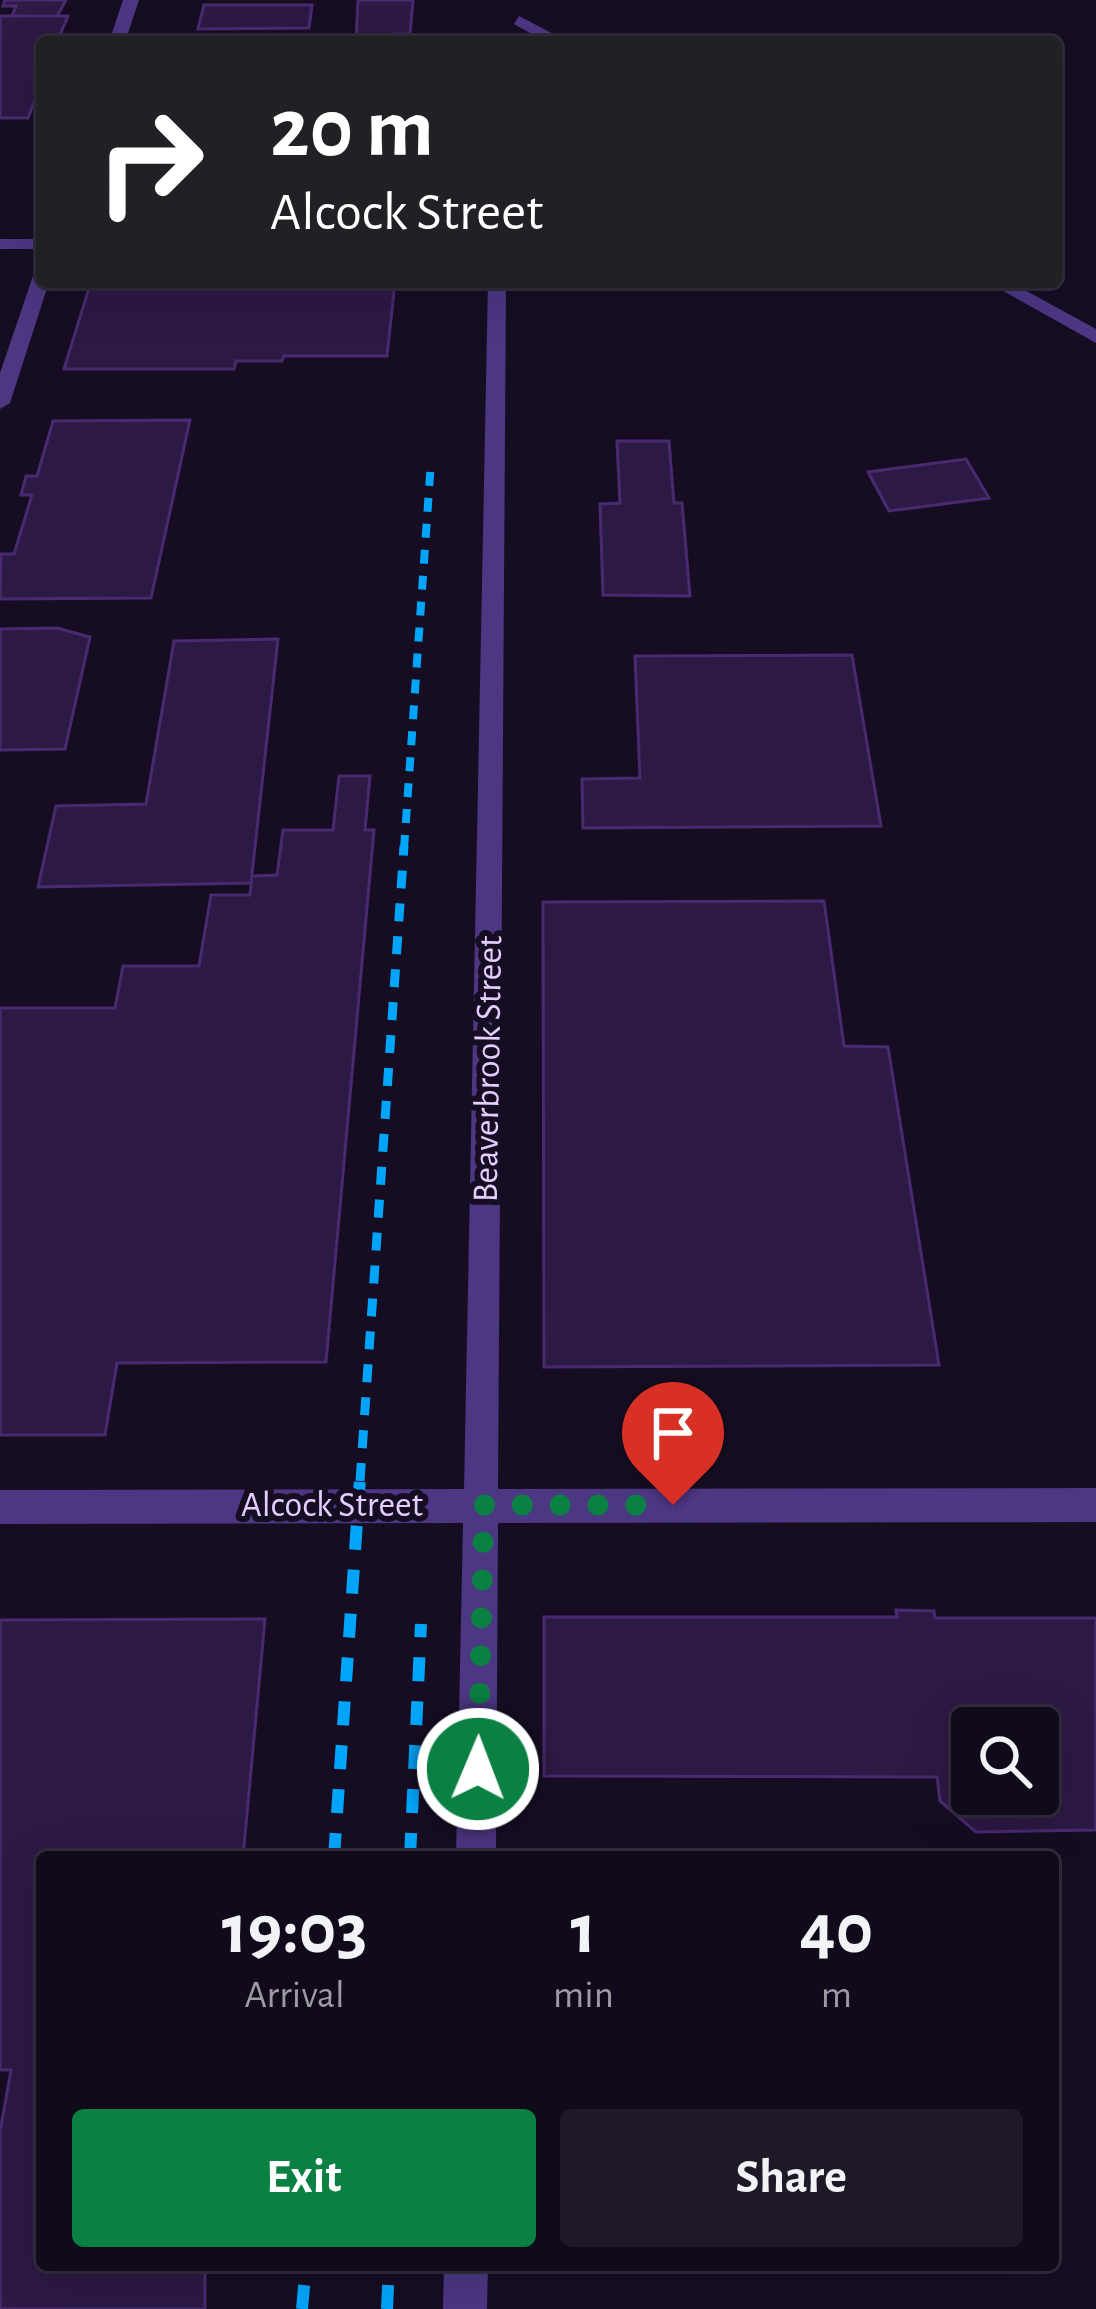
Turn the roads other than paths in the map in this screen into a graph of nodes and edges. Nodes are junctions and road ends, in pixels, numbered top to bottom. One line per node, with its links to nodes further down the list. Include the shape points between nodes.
1 (131, 0): 4 (street)
2 (520, 0): 3 (street)
3 (519, 21): 5 (street); 6 (street)
4 (119, 36)
5 (517, 36)
6 (545, 36)
7 (0, 244): 8 (street)
8 (36, 244)
9 (38, 288): 13 (street)
10 (497, 288): 14 (street, Beaverbrook Street)
11 (1007, 288): 12 (street)
12 (1096, 337)
13 (0, 403)
14 (484, 1505): 15 (street, Alcock Street); 16 (street, Alcock Street); 17 (street, Beaverbrook Street)
15 (1096, 1505)
16 (0, 1507)
17 (476, 1851)
18 (466, 2271): 19 (street)
19 (465, 2309)

